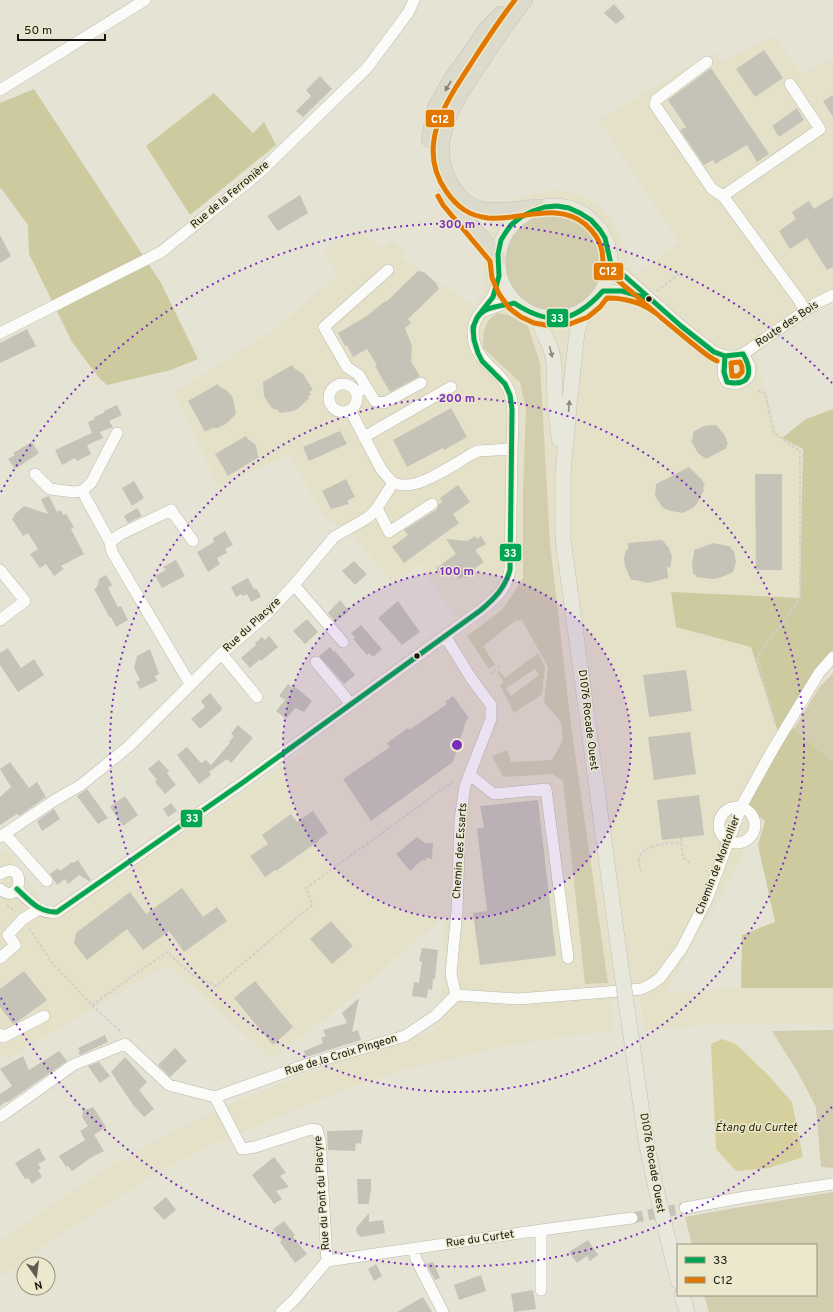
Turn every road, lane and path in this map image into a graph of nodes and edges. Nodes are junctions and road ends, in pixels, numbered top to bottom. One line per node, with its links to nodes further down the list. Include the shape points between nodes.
1 (145, 0): 7 (street)
2 (414, 0): 23 (street, Rue de la Ferronière, via 367,68 258,174 161,252)
3 (514, 0): 10 (highway, one-way to 10, via 487,30 450,82 436,108 430,137 430,152 436,178 448,200)
4 (524, 0): 9 (highway, via 448,114 443,129 441,155 448,182 467,204 487,211)
5 (707, 62): 8 (street, via 656,100 655,105 712,189)
6 (790, 84): 8 (street, via 820,129)
7 (0, 90)
8 (723, 196): 20 (street)
9 (539, 208): 10 (main road, via 523,215 510,226 501,241); 11 (main road, via 556,206 574,209 589,218 601,230 609,246)
10 (497, 258): 14 (main road)
11 (611, 264): 15 (main road, via 609,278); 16 (street)
12 (388, 270): 27 (street, via 324,327 347,367 359,376)
13 (680, 273): 16 (path)
14 (499, 276): 18 (main road, via 505,291); 21 (street, via 492,298)
15 (603, 291): 16 (street); 19 (main road)
16 (653, 295): 25 (street, via 695,339)
17 (833, 295): 20 (street, Route des Bois)
18 (514, 303): 21 (street); 22 (main road)
19 (584, 310): 22 (main road, via 569,317 552,319); 35 (main road, one-way to 19, via 577,332)
20 (805, 311): 24 (street, Route des Bois)
21 (480, 312): 34 (street, via 474,324 474,342 482,361 506,384 511,396)
22 (536, 316): 35 (main road, one-way to 35, via 552,349 555,405)
23 (0, 333)
24 (743, 354): 25 (street); 25 (street, via 750,373 747,379 738,384 727,382 724,377)
25 (724, 356)
26 (421, 383): 27 (street, via 384,404 375,401)
27 (366, 387): 30 (street)
28 (451, 387): 33 (street)
29 (758, 391): 56 (path, via 765,393 774,433 800,451 800,599 757,657)
30 (356, 393): 31 (street, via 356,405); 31 (street, via 350,386 340,385 330,394 330,403 336,410)
31 (350, 410): 33 (street)
32 (117, 434): 38 (street, via 91,483)
33 (364, 438): 37 (street, via 381,469)
34 (512, 449): 37 (street, via 478,451 416,483 406,486); 46 (street, via 512,524 508,579 503,590 495,598)
35 (563, 472): 87 (main road, D1076 Rocade Ouest, bridge, via 563,540 632,1043 654,1184)
36 (35, 474): 38 (street, via 50,489)
37 (393, 483): 40 (street, Rue du Placyre)
38 (82, 491): 42 (street)
39 (432, 504): 40 (street, via 389,532)
40 (377, 508): 44 (street, Rue du Placyre, via 367,518 334,537)
41 (193, 541): 42 (street, via 171,510)
42 (110, 542): 53 (street, via 112,552)
43 (0, 570): 45 (street, via 25,601)
44 (294, 585): 47 (street); 48 (street, Rue du Placyre, via 267,614)
45 (0, 620)
46 (445, 636): 55 (street); 57 (street, Chemin des Essarts, via 491,705 491,719)
47 (344, 642)
48 (220, 655): 53 (street, Rue du Placyre); 54 (street)
49 (833, 657): 56 (street, Chemin de Montollier, via 819,673)
50 (316, 662): 55 (street)
51 (500, 666): 52 (path)
52 (490, 674)
53 (190, 684): 59 (street, Rue du Placyre, via 128,747 82,785)
54 (257, 697)
55 (351, 704): 70 (street, via 57,912 49,914)
56 (780, 738): 58 (street, Chemin de Montollier)
57 (472, 771): 73 (street, via 494,794 546,789); 74 (street, Chemin des Essarts, via 465,786 460,820 457,910 451,974); 75 (path, via 306,888 312,905 216,986 191,974 167,952)
58 (740, 808): 61 (street, Chemin de Montollier); 61 (street, via 746,810 754,819 754,832 746,841)
59 (3, 835): 66 (street)
60 (681, 838): 62 (path)
61 (728, 841): 74 (street, Chemin de Montollier, via 707,899 682,948 660,978 650,985 641,989 518,998)
62 (681, 842): 63 (path, via 683,857); 64 (path, via 656,845 644,850 639,860)
63 (690, 864)
64 (641, 871)
65 (0, 874): 68 (street, via 12,871 18,876 20,883)
66 (47, 881)
67 (0, 889): 68 (street, via 6,893)
68 (17, 889): 70 (street)
69 (7, 904): 71 (path)
70 (39, 909): 71 (street)
71 (23, 919): 72 (street, via 8,935 15,945); 75 (path, via 53,964)
72 (0, 958)
73 (568, 958)
74 (456, 995): 79 (street, Rue de la Croix Pingeon, via 435,1016 405,1036 305,1065)
75 (92, 1005): 78 (path, via 126,1036)
76 (44, 1016): 77 (street, via 3,1038)
77 (0, 1034)
78 (125, 1044): 79 (street, via 169,1085); 80 (street, via 73,1065)
79 (217, 1100): 86 (street, Rue du Pont du Placyre, via 242,1148 255,1147 310,1129 317,1130 320,1140)
80 (0, 1117)
81 (833, 1184): 82 (street)
82 (685, 1208)
83 (632, 1218): 84 (street, Rue du Curtet)
84 (541, 1230): 85 (street, Rue du Curtet); 88 (street)
85 (414, 1248): 86 (street, Rue du Curtet); 91 (street, via 416,1259)
86 (327, 1261): 90 (street)
87 (677, 1277)
88 (541, 1290)
89 (682, 1296): 92 (main road)
90 (281, 1312)
91 (443, 1312)
92 (687, 1312)

